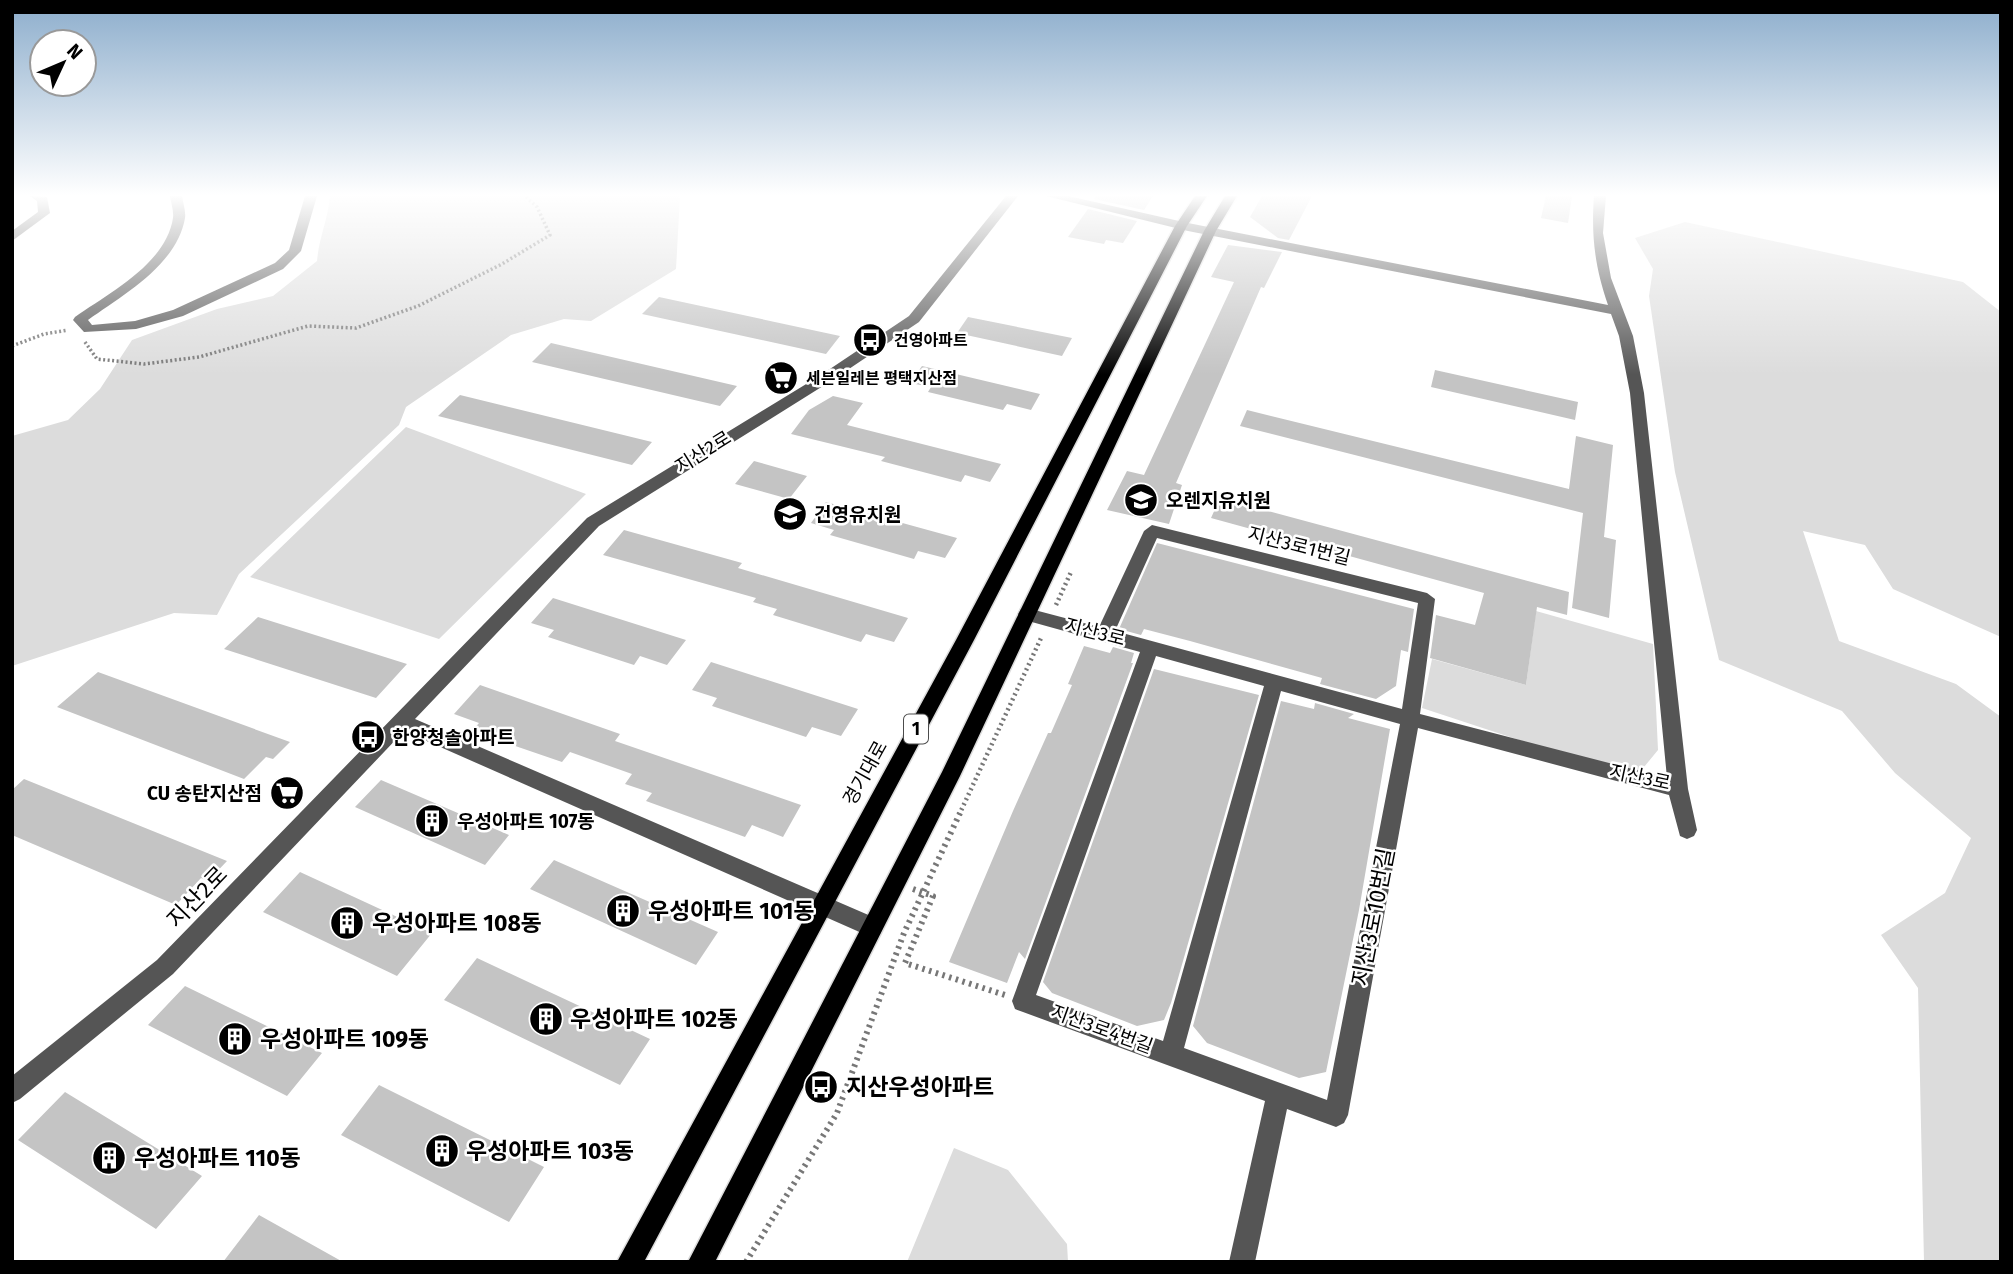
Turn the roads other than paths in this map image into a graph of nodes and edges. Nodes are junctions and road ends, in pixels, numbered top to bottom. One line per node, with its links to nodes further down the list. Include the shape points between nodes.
1 (159, 255): 2 (street, via 78,325 89,329 136,325 167,316 237,288)
2 (290, 255)
3 (965, 255): 14 (street, 지산2로, via 914,319 593,522)
4 (1166, 255): 17 (main road, 경기대로 / 1, via 965,640)
5 (1198, 255): 9 (main road)
6 (1334, 255): 8 (street)
7 (1601, 255): 8 (street, 지산3로)
8 (1616, 311): 15 (street, 지산3로, via 1637,393)
9 (1027, 614): 10 (street, 지산3로); 18 (main road)
10 (1105, 634): 11 (street, 지산3로); 13 (street, 지산3로1번길, via 1152,531 1427,599)
11 (1151, 646): 12 (street, 지산3로); 19 (street, 지산3로4번길, via 1023,1000)
12 (1275, 681): 13 (street, 지산3로); 19 (street, 지산3로4번길)
13 (1410, 719): 15 (street, 지산3로); 21 (street, 지산3로10번길, via 1336,1115)
14 (403, 722): 17 (street); 20 (street, 지산2로, via 165,967)
15 (1678, 789): 16 (street)
16 (1686, 830)
17 (820, 905): 18 (street); 22 (main road, 경기대로 / 1)
18 (872, 927): 23 (main road)
19 (1171, 1054): 21 (street)
20 (12, 1091)
21 (1278, 1094): 24 (street)
22 (630, 1262)
23 (701, 1262)
24 (1242, 1262)

